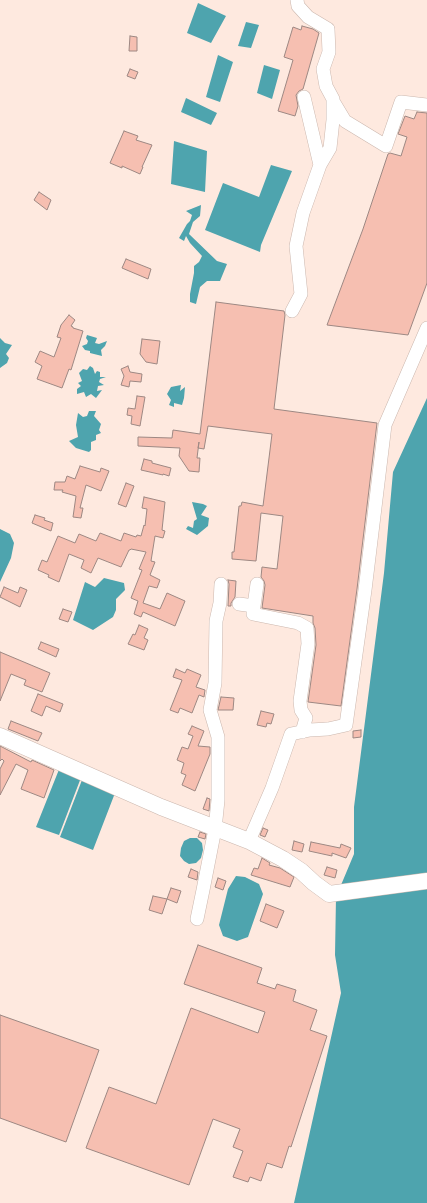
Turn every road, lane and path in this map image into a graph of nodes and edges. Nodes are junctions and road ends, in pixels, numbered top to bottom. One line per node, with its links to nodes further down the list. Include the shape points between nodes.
1 (297, 0): 3 (street, via 298,6 308,17 328,29 329,52 323,69 326,86)
2 (304, 97): 5 (street)
3 (332, 99): 4 (street, via 345,121 386,146 401,102); 5 (street, via 330,148)
4 (427, 105)
5 (320, 165): 6 (street, via 303,212 296,246 301,294)
6 (292, 311)
7 (427, 328): 12 (street, via 385,424 346,725)
8 (221, 584): 14 (street, via 216,621 215,683 210,710 218,737 218,800)
9 (257, 584): 11 (street)
10 (239, 604): 11 (street)
11 (254, 606): 12 (street, via 253,614 298,623 307,628 308,644 300,701 301,710 306,718)
12 (302, 732): 15 (street, via 292,734)
13 (0, 736): 14 (main road)
14 (215, 829): 15 (main road); 17 (street)
15 (249, 841): 16 (main road, via 283,859 329,894)
16 (427, 881)
17 (197, 919)

